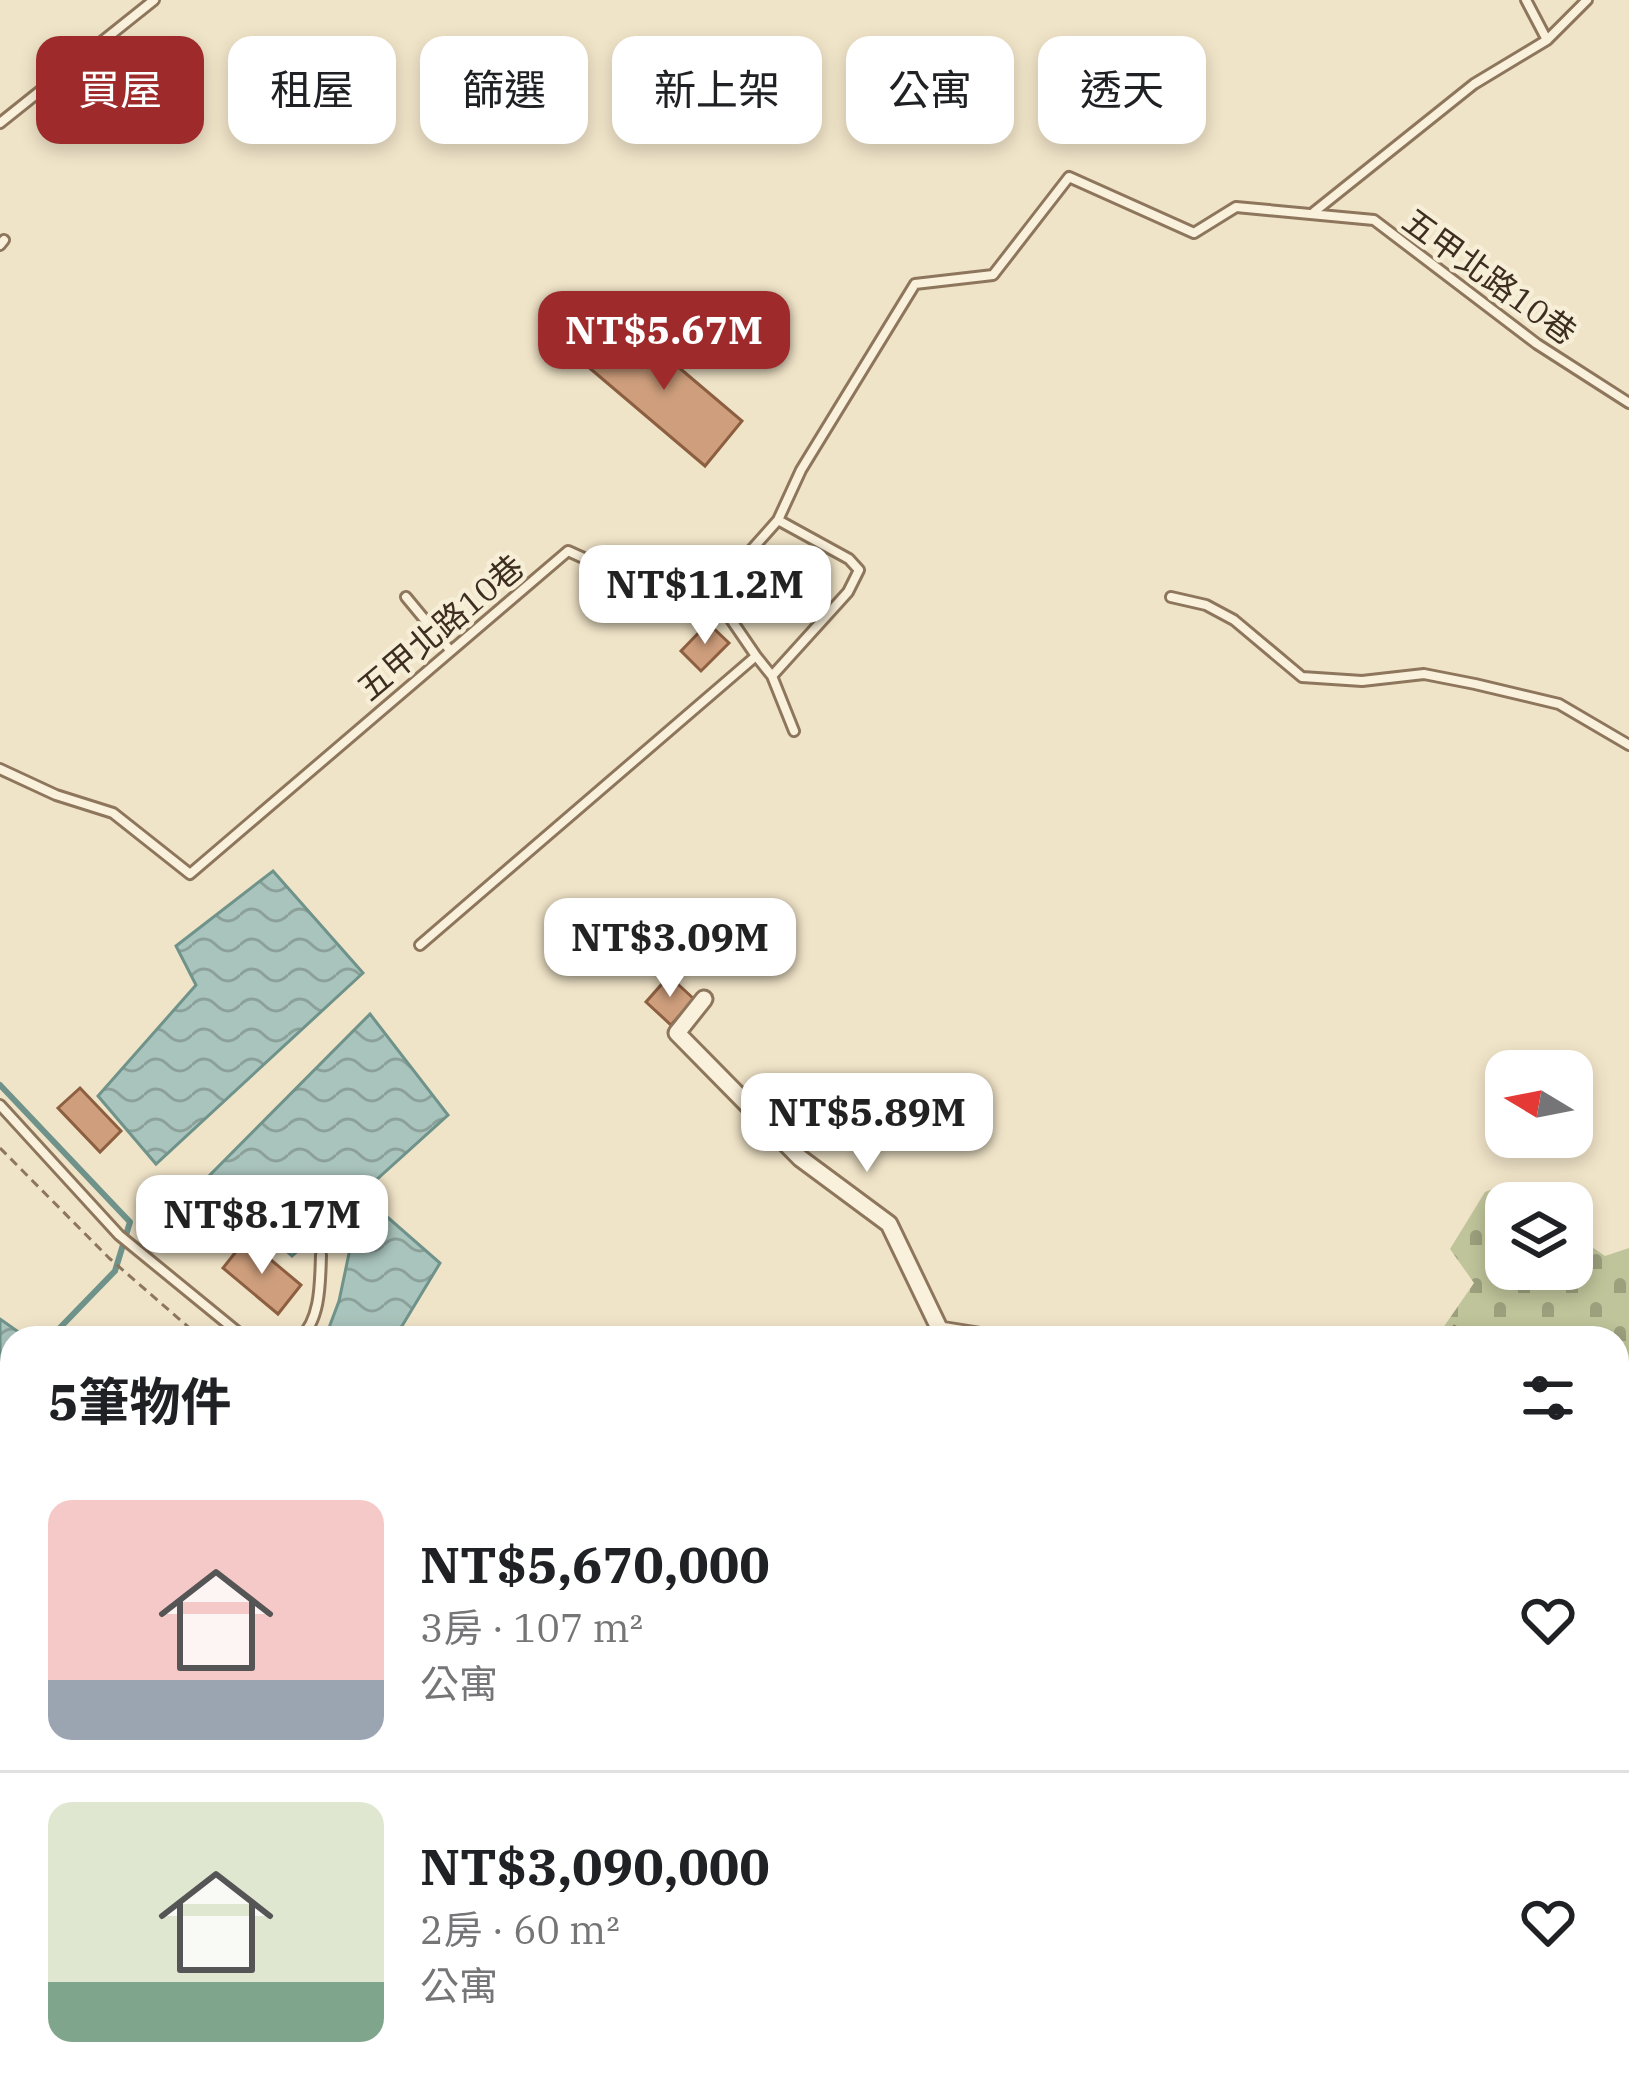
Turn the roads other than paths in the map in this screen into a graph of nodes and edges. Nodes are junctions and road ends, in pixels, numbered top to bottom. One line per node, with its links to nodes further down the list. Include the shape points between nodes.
1 (154, 0): 5 (lane)
2 (1526, 0): 4 (lane)
3 (1587, 0): 4 (lane)
4 (1547, 40): 6 (lane, via 1474,84)
5 (0, 123)
6 (1313, 212): 7 (lane, 五甲北路10巷, via 1374,220); 8 (lane, 五甲北路10巷, via 1236,207 1194,233 1069,177 993,274 915,284)
7 (1629, 403)
8 (778, 520): 9 (lane, 五甲北路10巷); 14 (lane, via 859,570)
9 (713, 593): 12 (lane, 五甲北路10巷, via 663,558 608,569 568,551); 13 (lane)
10 (406, 597): 12 (lane)
11 (1171, 597): 16 (lane, via 1234,620 1302,677 1441,677 1559,704)
12 (449, 649): 17 (lane, 五甲北路10巷, via 190,874 113,813)
13 (756, 656): 14 (lane); 18 (lane)
14 (772, 676): 15 (lane)
15 (794, 731)
16 (1629, 745)
17 (0, 769)
18 (420, 945)
19 (704, 999): 24 (street, via 677,1033 800,1158 889,1224)
20 (0, 1106): 22 (lane, via 118,1234)
21 (322, 1255): 23 (lane)
22 (230, 1326)
23 (310, 1326)
24 (938, 1326)

